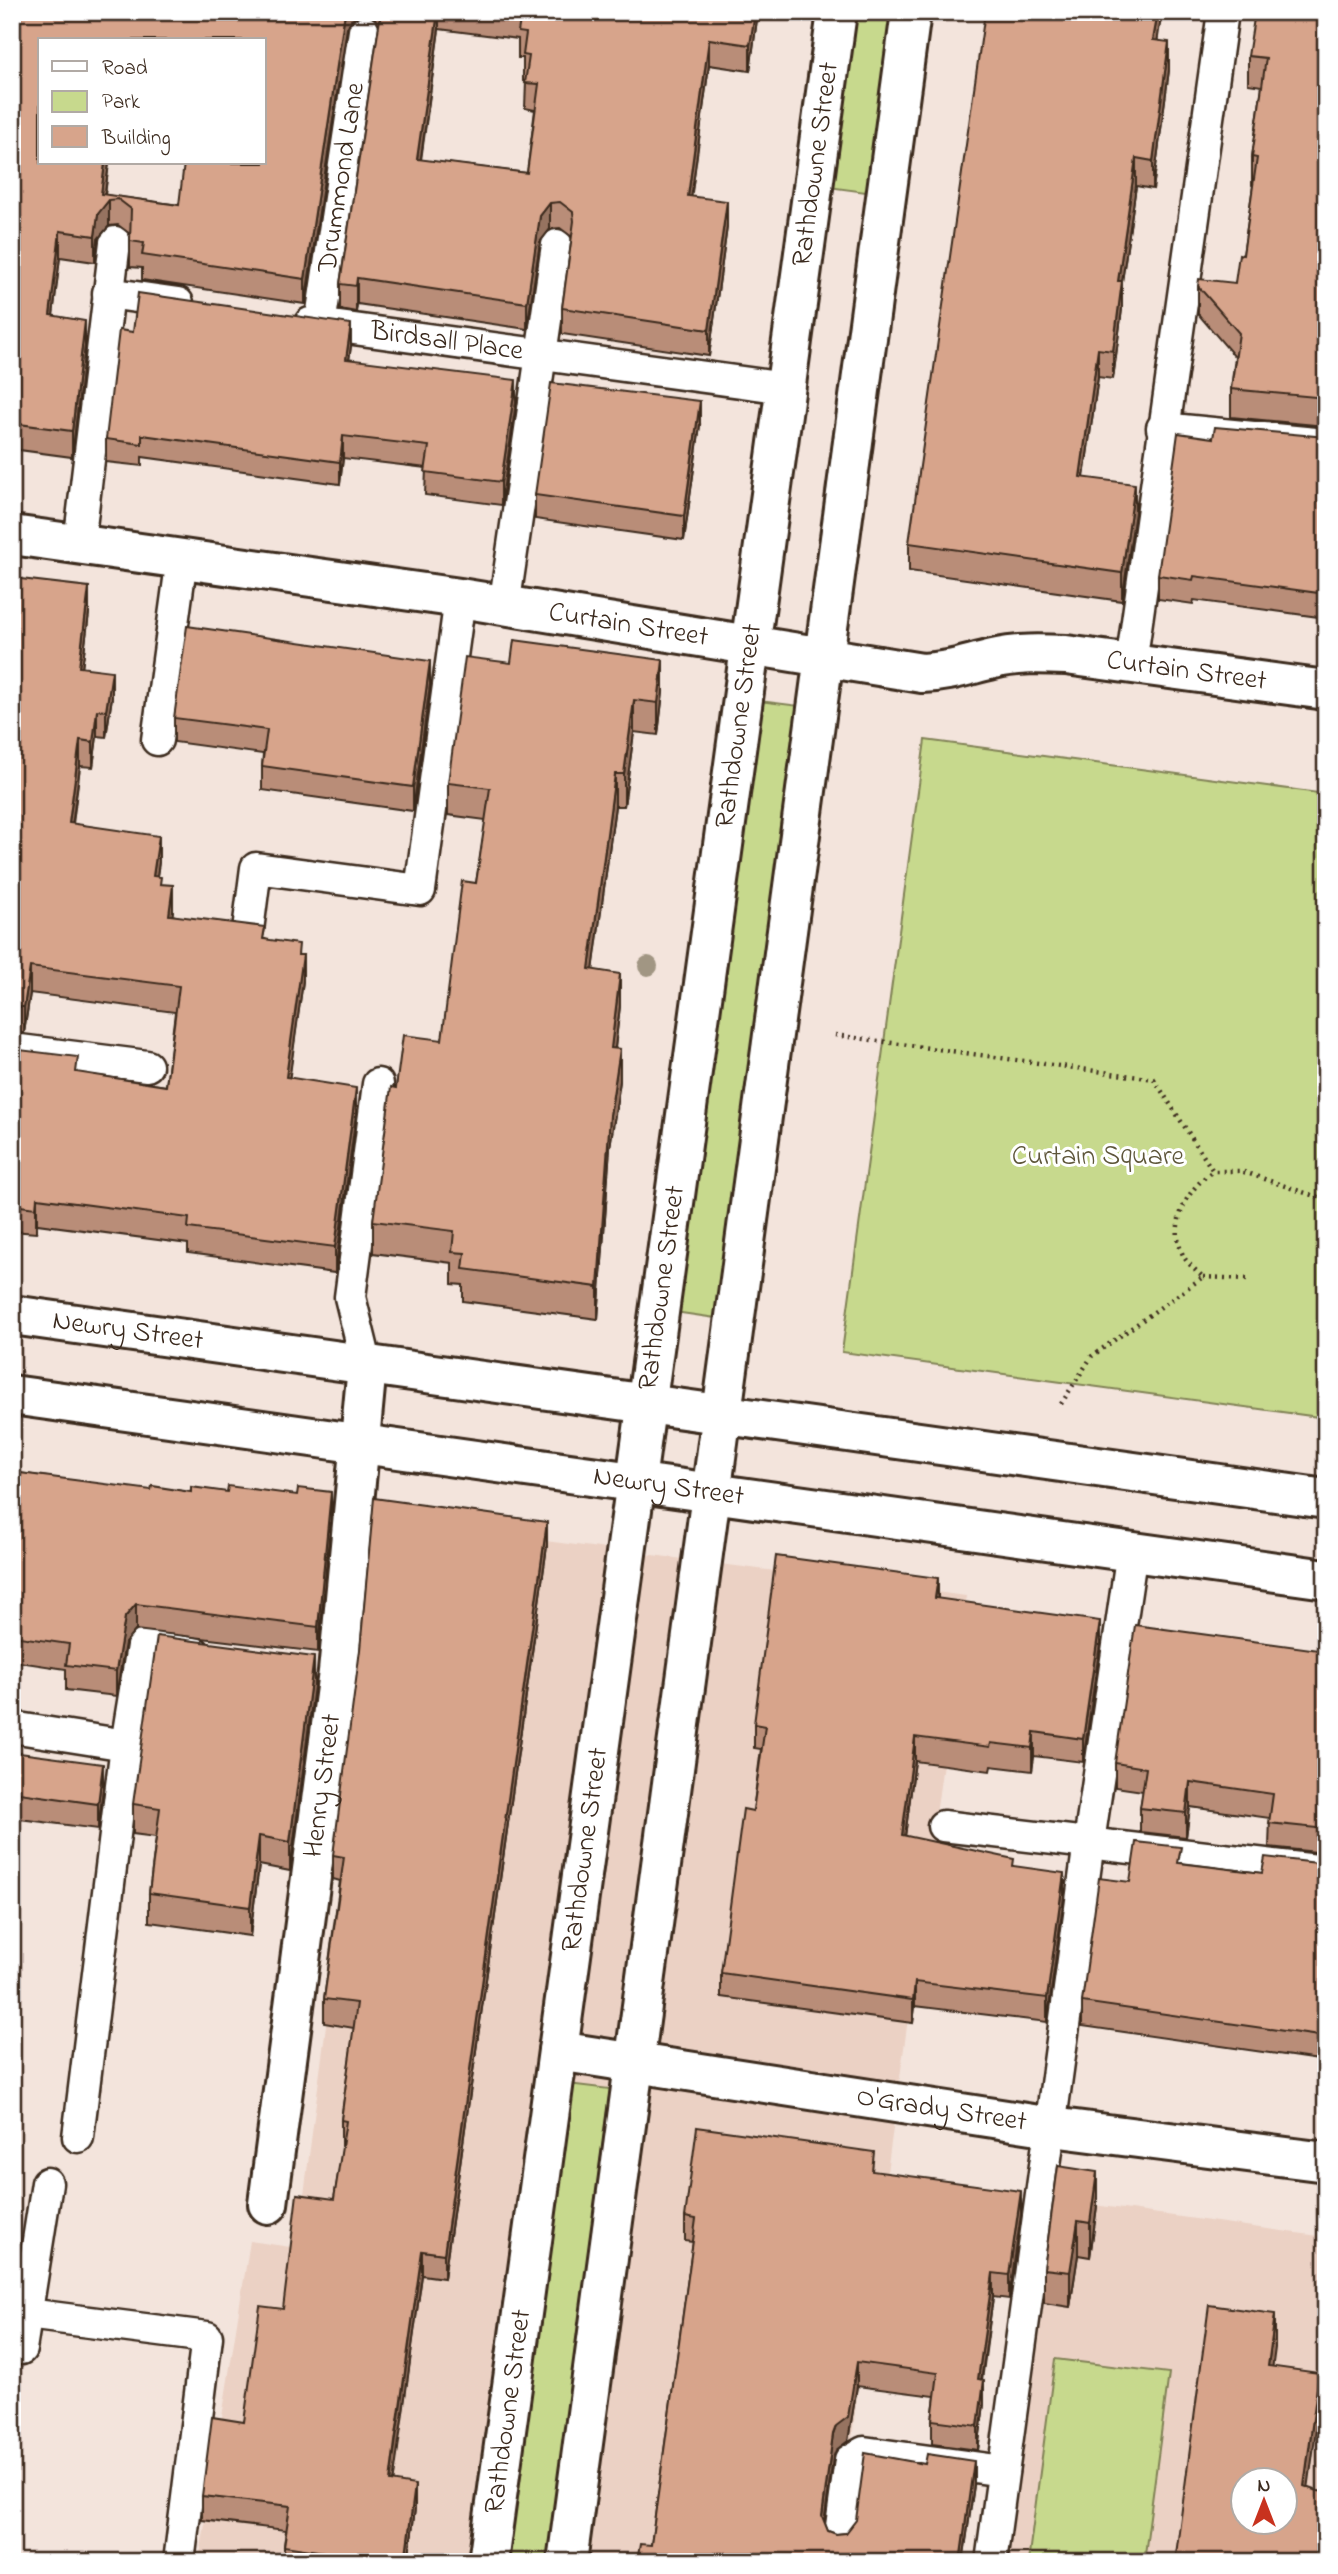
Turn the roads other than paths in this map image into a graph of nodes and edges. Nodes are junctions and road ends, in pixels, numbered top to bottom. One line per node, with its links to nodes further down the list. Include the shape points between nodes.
1 (837, 12): 12 (street, Rathdowne Street)
2 (911, 12): 21 (street)
3 (1223, 12): 13 (lane)
4 (365, 31): 10 (lane, Drummond Lane)
5 (115, 242): 7 (lane)
6 (557, 245): 11 (lane)
7 (108, 293): 8 (lane); 16 (lane)
8 (201, 307)
9 (281, 319): 10 (lane, Birdsall Place)
10 (320, 325): 11 (lane, Birdsall Place)
11 (542, 357): 12 (lane, Birdsall Place); 19 (lane)
12 (785, 388): 20 (street, Rathdowne Street)
13 (1162, 428): 14 (lane); 22 (lane)
14 (1326, 444)
15 (12, 535): 16 (street, Curtain Street)
16 (79, 544): 17 (street, Curtain Street)
17 (182, 558): 18 (street, Curtain Street); 24 (lane)
18 (460, 598): 19 (street, Curtain Street); 25 (lane, via 420,890 256,868)
19 (504, 607): 20 (street, Curtain Street)
20 (751, 644): 21 (street, Curtain Street); 32 (street, Rathdowne Street)
21 (826, 659): 22 (street, Curtain Street, via 922,673 950,672 994,658 1031,654); 33 (street)
22 (1131, 664): 23 (street, Curtain Street)
23 (1326, 690)
24 (157, 740)
25 (248, 930)
26 (12, 1049): 27 (lane)
27 (147, 1066)
28 (378, 1084): 30 (lane, via 350,1297)
29 (12, 1315): 30 (street, Newry Street)
30 (367, 1366): 32 (street, Newry Street); 34 (street, Henry Street)
31 (12, 1395): 34 (street, Newry Street)
32 (645, 1403): 33 (street, Newry Street); 35 (street, Rathdowne Street)
33 (720, 1415): 36 (street); 37 (street, Newry Street)
34 (360, 1445): 35 (street, Newry Street); 52 (street, Henry Street, via 325,1670)
35 (634, 1481): 36 (street, Newry Street); 46 (street, Rathdowne Street)
36 (710, 1493): 38 (street, Newry Street); 47 (street)
37 (1326, 1499)
38 (1132, 1551): 39 (street, Newry Street); 44 (lane)
39 (1326, 1579)
40 (220, 1656): 42 (lane, via 142,1646)
41 (12, 1727): 42 (lane)
42 (126, 1745): 49 (lane)
43 (943, 1826): 44 (lane)
44 (1089, 1842): 45 (lane); 48 (lane)
45 (1326, 1871)
46 (558, 2051): 47 (street, O'Grady Street); 58 (street, Rathdowne Street)
47 (635, 2061): 48 (street, O'Grady Street); 59 (street)
48 (1052, 2127): 50 (street, O'Grady Street); 55 (lane)
49 (78, 2137)
50 (1326, 2162)
51 (47, 2183): 53 (lane)
52 (268, 2204)
53 (27, 2315): 54 (lane, via 22,2349); 57 (lane, via 207,2337)
54 (12, 2348)
55 (1003, 2471): 56 (lane, via 864,2452 850,2460); 60 (lane)
56 (839, 2542)
57 (179, 2562)
58 (488, 2562)
59 (567, 2562)
60 (990, 2562)

